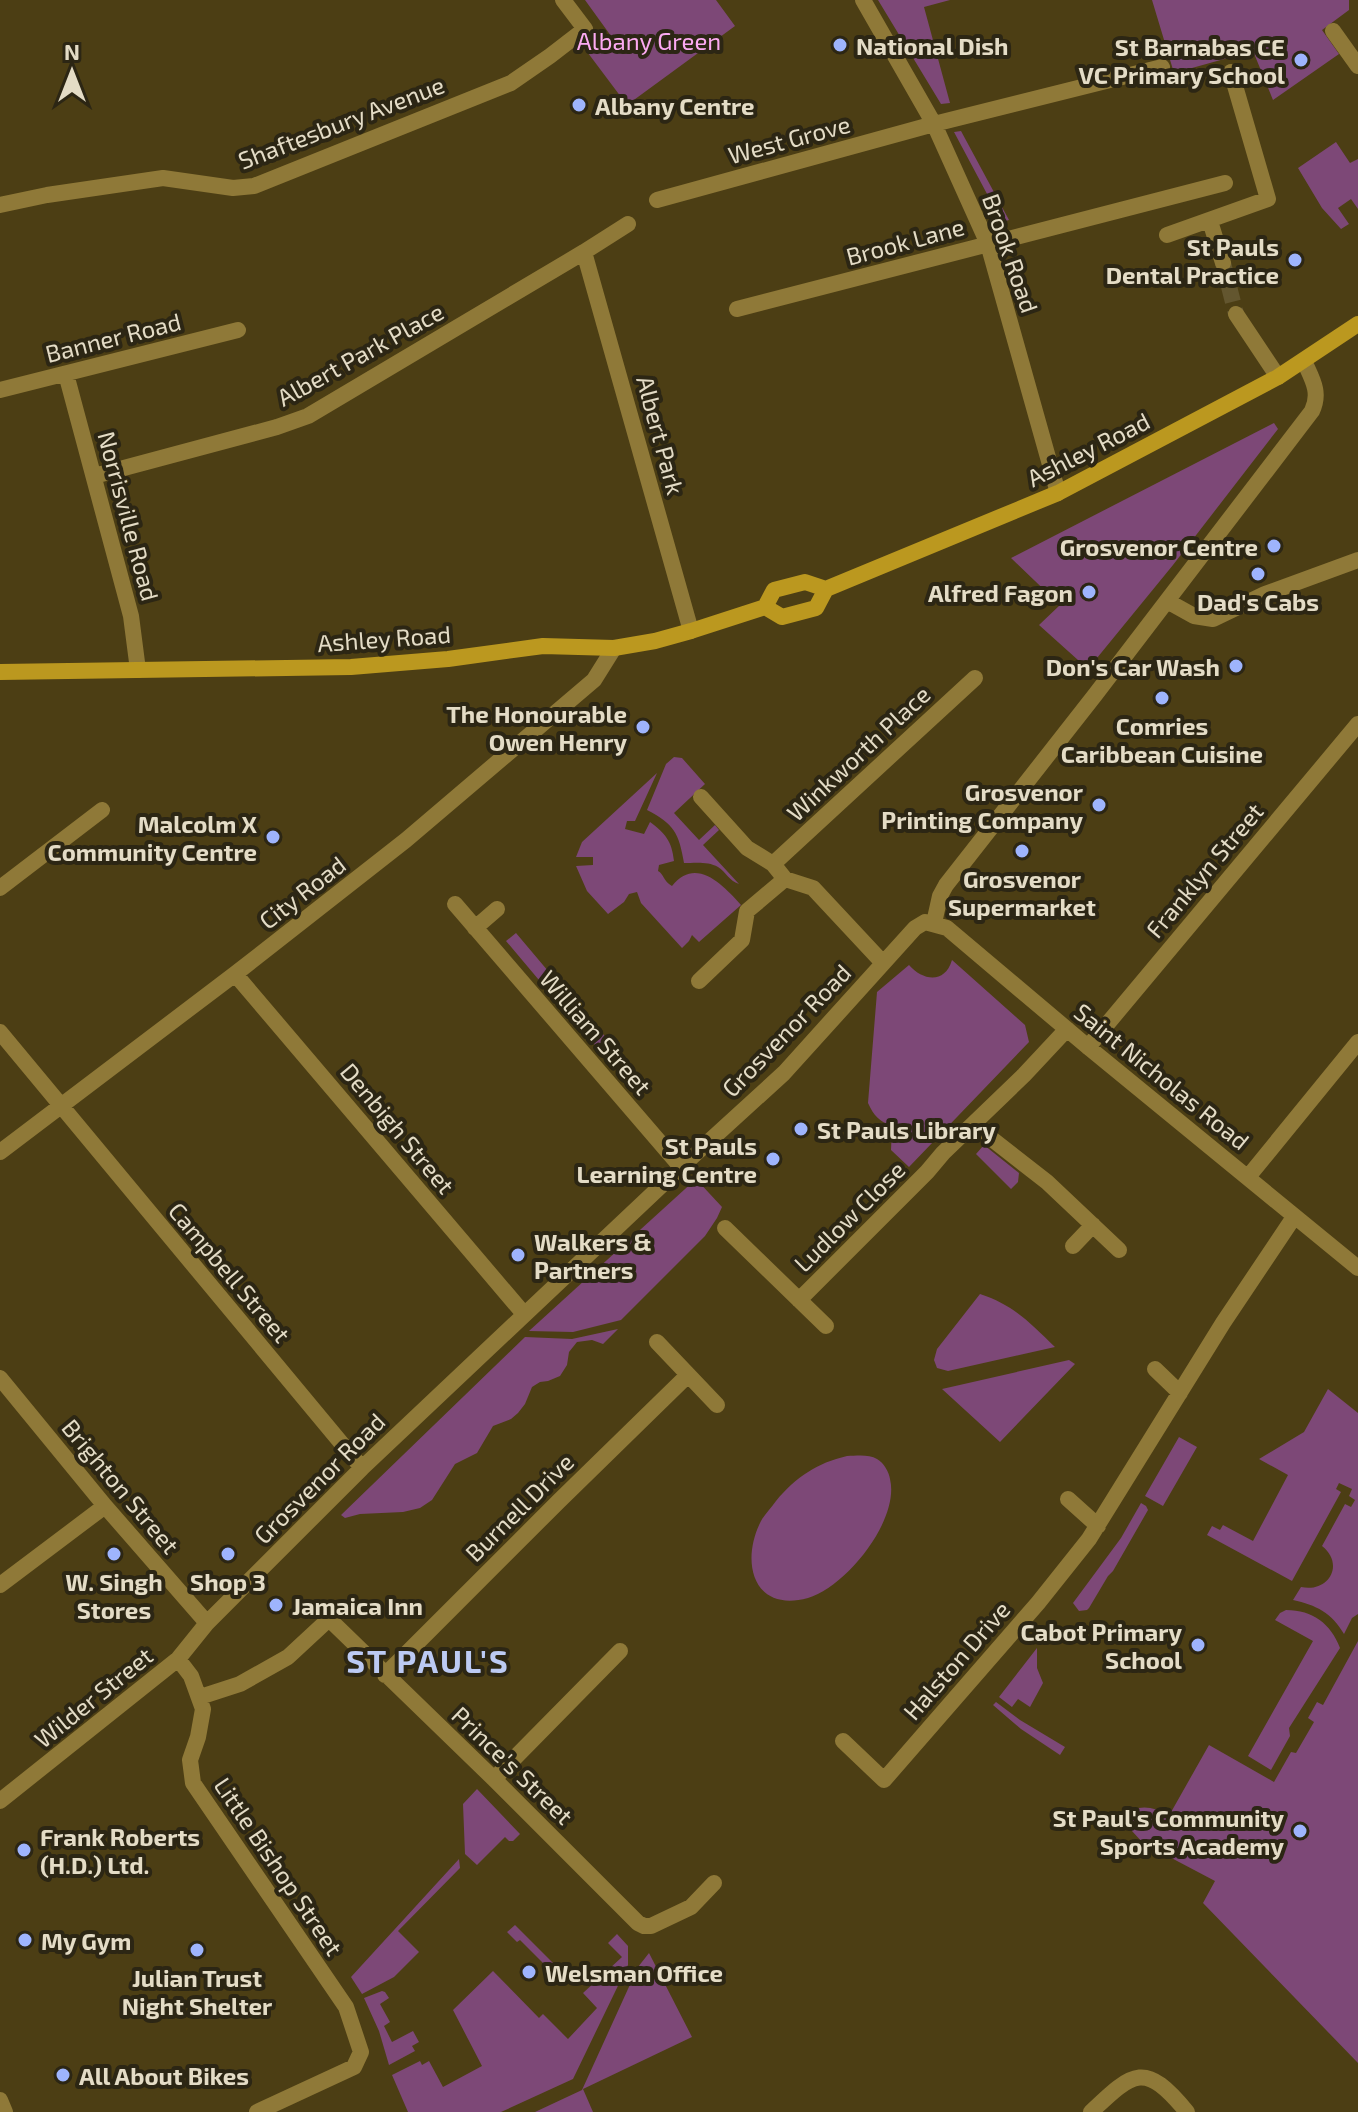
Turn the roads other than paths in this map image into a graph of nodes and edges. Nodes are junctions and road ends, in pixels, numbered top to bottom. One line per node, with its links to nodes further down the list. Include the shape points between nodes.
1 (563, 0): 10 (street, Shaftesbury Avenue, via 585,29 511,83 254,186 163,178)
2 (863, 0): 7 (street, Brook Road)
3 (1333, 31): 4 (street)
4 (1358, 66)
5 (1162, 67): 7 (street, West Grove)
6 (1231, 72): 11 (street, via 1268,199)
7 (934, 124): 9 (street, West Grove); 14 (street, Brook Road)
8 (1225, 183): 14 (street, Brook Lane)
9 (657, 200)
10 (0, 205)
11 (1210, 221): 13 (street); 16 (street)
12 (628, 224): 15 (street, Albert Park Place)
13 (1167, 235)
14 (988, 244): 17 (street, Brook Lane); 26 (street, Brook Road)
15 (584, 252): 25 (street, Albert Park Place, via 308,416); 31 (street, Albert Park)
16 (1223, 263)
17 (737, 309)
18 (1236, 314): 23 (street)
19 (1358, 324): 21 (main road, Ashley Road)
20 (238, 330): 22 (street, Banner Road)
21 (1304, 361): 23 (main road, Ashley Road); 29 (street, via 1317,390 1312,411)
22 (66, 374): 24 (street, Banner Road); 25 (street, Norrisville Road)
23 (1278, 377): 26 (main road, Ashley Road)
24 (0, 390)
25 (94, 476): 33 (street, Norrisville Road, via 131,616)
26 (1058, 493): 28 (main road, Ashley Road)
27 (1358, 560): 29 (street, via 1213,619 1194,616)
28 (826, 589): 30 (main road, Ashley Road, via 805,582 774,590); 30 (main road, Ashley Road, via 816,608 782,617)
29 (1167, 601): 44 (street, via 946,885)
30 (765, 607): 31 (main road, Ashley Road)
31 (691, 631): 32 (main road, Ashley Road)
32 (614, 648): 33 (main road, Ashley Road, via 543,646 351,667); 47 (street, City Road, via 594,680 526,739)
33 (138, 670): 34 (main road, Ashley Road)
34 (0, 672)
35 (975, 678): 39 (street, Winkworth Place)
36 (1358, 724): 52 (street, Franklyn Street)
37 (701, 797): 39 (street, via 747,848)
38 (102, 810): 41 (street)
39 (773, 864): 40 (street)
40 (785, 879): 46 (street, via 813,888); 48 (street, via 747,911 742,940)
41 (0, 888)
42 (455, 904): 45 (street, William Street)
43 (497, 909): 45 (street)
44 (934, 923): 46 (street, Grosvenor Road, via 915,928); 49 (street, Saint Nicholas Road, via 947,928)
45 (475, 928): 56 (street, William Street)
46 (883, 963): 56 (street, Grosvenor Road, via 784,1073)
47 (235, 974): 53 (street, City Road); 65 (street, Denbigh Street)
48 (699, 981)
49 (1067, 1029): 52 (street, Saint Nicholas Road); 54 (street, Ludlow Close)
50 (0, 1032): 53 (street, Campbell Street)
51 (1358, 1042): 57 (street)
52 (1088, 1047): 57 (street, Saint Nicholas Road)
53 (61, 1107): 55 (street, City Road); 73 (street, Campbell Street)
54 (974, 1125): 59 (street); 64 (street, Ludlow Close)
55 (0, 1152)
56 (681, 1167): 65 (street, Grosvenor Road)
57 (1248, 1177): 58 (street, Saint Nicholas Road)
58 (1294, 1217): 63 (street, Saint Nicholas Road); 71 (street, Halston Drive)
59 (1093, 1225): 61 (street); 62 (street)
60 (725, 1228): 64 (street, Ludlow Close)
61 (1073, 1246)
62 (1119, 1250)
63 (1358, 1268)
64 (799, 1300): 66 (street, Ludlow Close)
65 (524, 1314): 73 (street, Grosvenor Road)
66 (826, 1326)
67 (657, 1342): 69 (street)
68 (1155, 1369): 71 (street)
69 (688, 1375): 72 (street); 81 (street, Burnell Drive)
70 (0, 1378): 75 (street, Brighton Street)
71 (1180, 1393): 76 (street, Halston Drive)
72 (717, 1405)
73 (362, 1468): 78 (street, Grosvenor Road)
74 (1068, 1499): 76 (street)
75 (105, 1506): 77 (street); 78 (street, Brighton Street)
76 (1098, 1526): 83 (street, Halston Drive, via 884,1780)
77 (0, 1585)
78 (207, 1623): 80 (street, Grosvenor Road)
79 (620, 1651): 84 (street)
80 (178, 1659): 82 (street); 85 (street, Wilder Street)
81 (385, 1675): 82 (street, Prince's Street, via 329,1619 288,1657 240,1684); 84 (street, Prince's Street)
82 (200, 1697): 89 (street, Little Bishop Street, via 203,1709 190,1760 193,1783 346,2007 361,2052 354,2067)
83 (843, 1741)
84 (494, 1779): 86 (street, Prince's Street, via 644,1926 691,1907)
85 (0, 1801)
86 (714, 1883)
87 (0, 2100): 88 (street)
88 (5, 2112)
89 (257, 2112)
90 (1091, 2112): 91 (street, via 1136,2077 1168,2089)
91 (1187, 2112)

